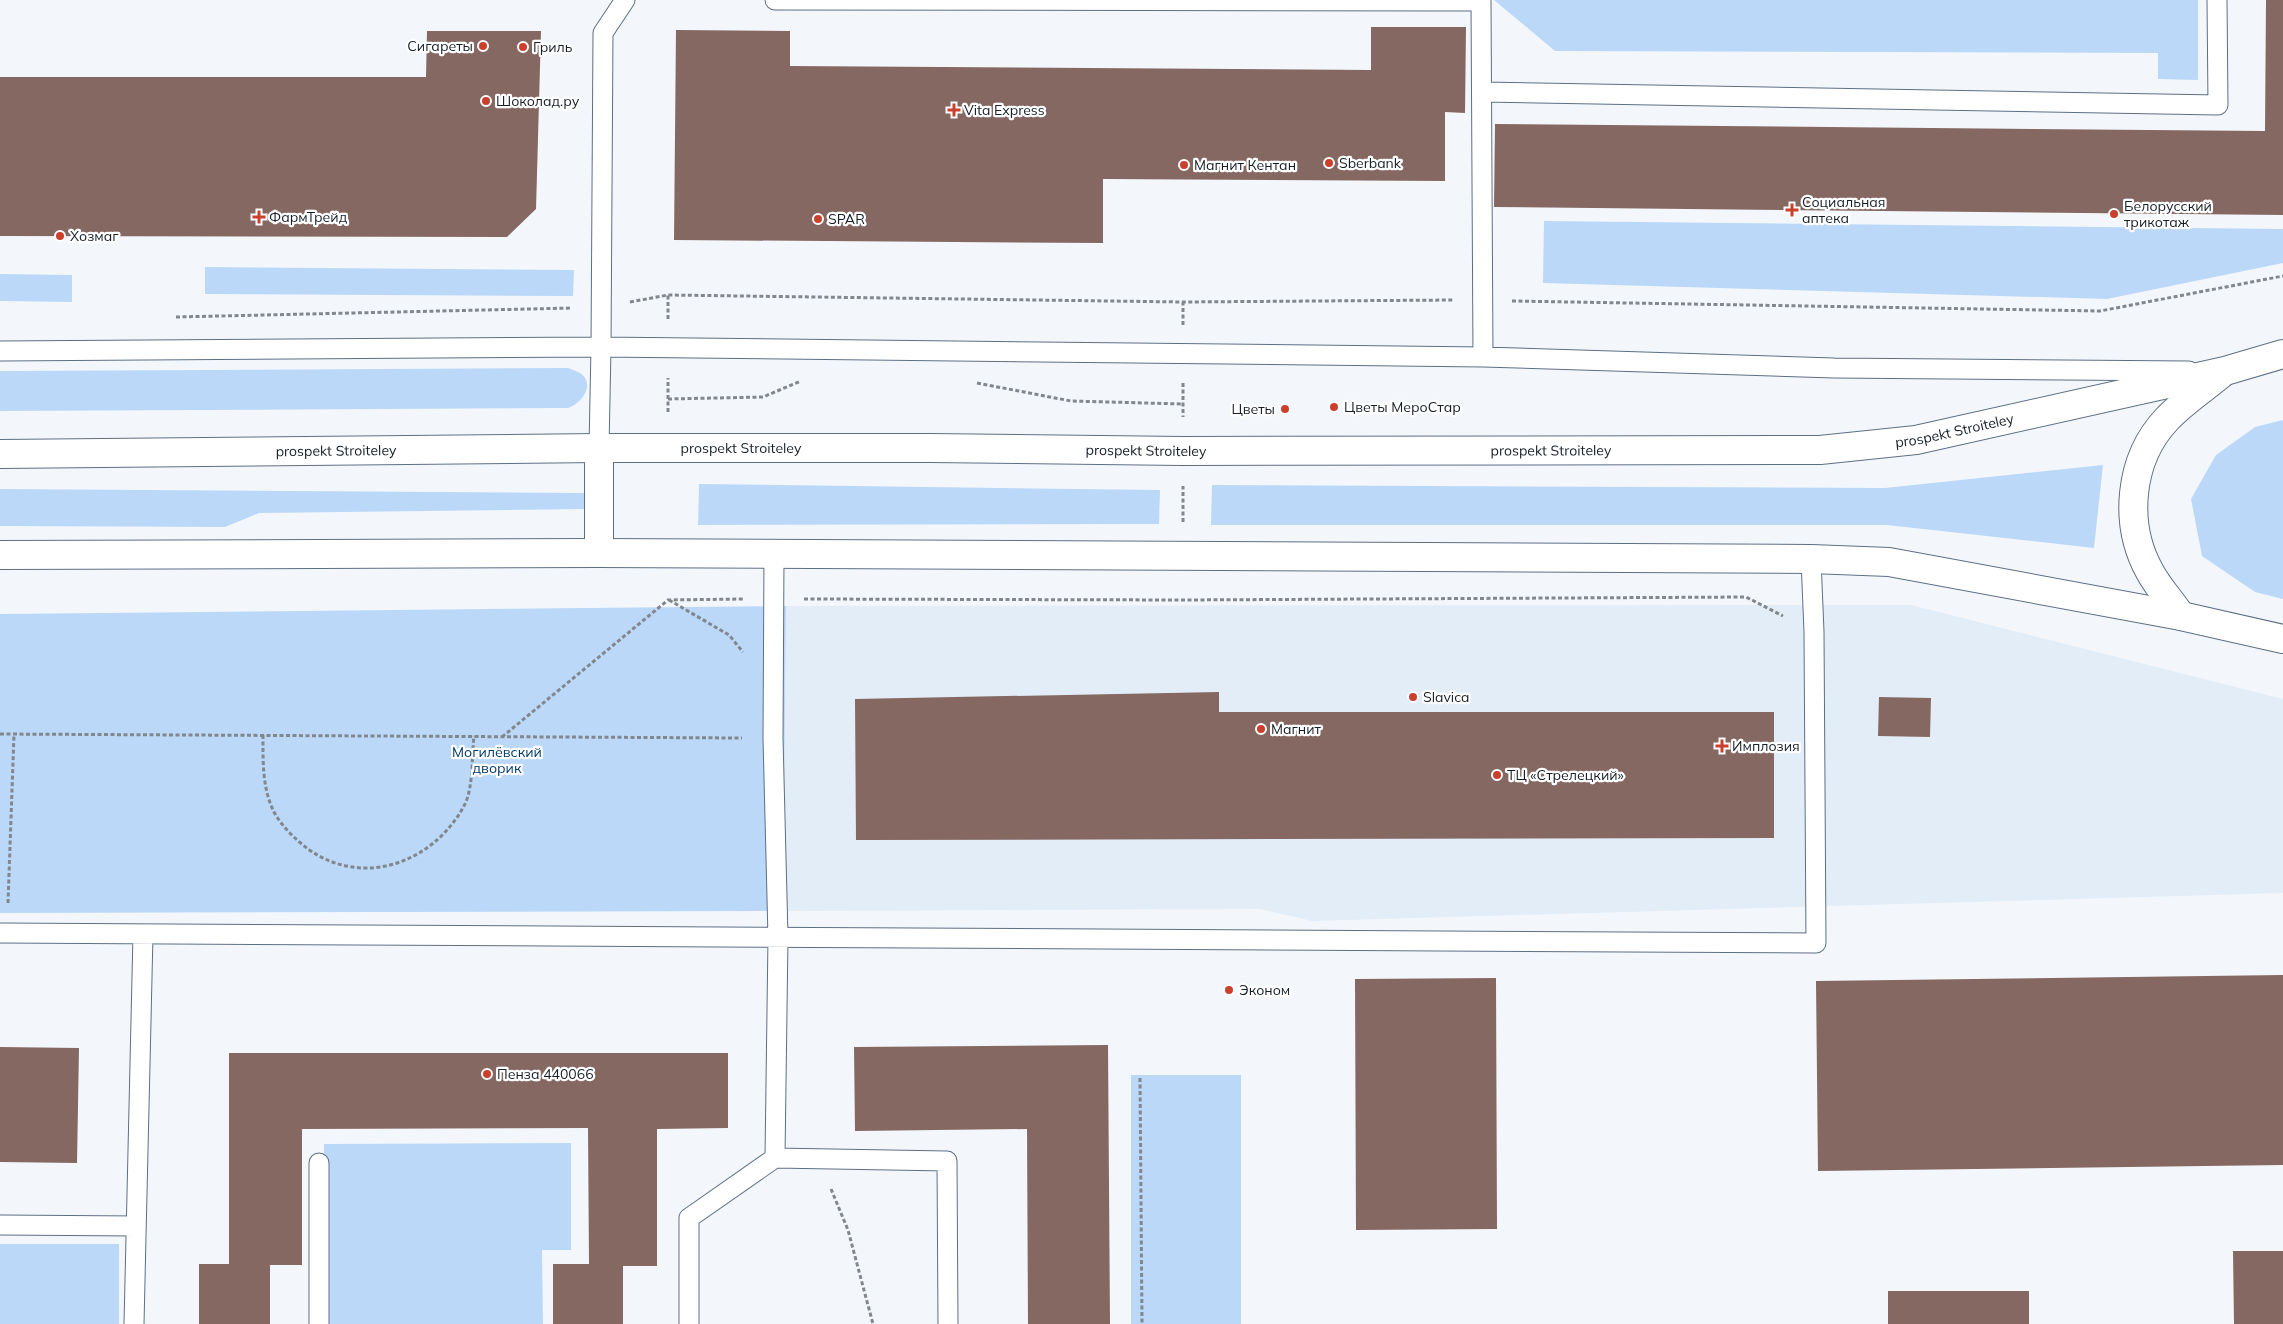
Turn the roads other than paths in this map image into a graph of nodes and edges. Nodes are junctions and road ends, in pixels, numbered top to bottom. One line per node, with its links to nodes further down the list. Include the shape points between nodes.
1 (625, 0): 6 (lane, via 603,33)
2 (775, 0): 3 (lane)
3 (829, 0): 5 (lane, via 1481,1)
4 (2217, 0): 5 (lane, via 2218,105)
5 (1482, 92): 9 (lane)
6 (601, 347): 7 (lane); 9 (lane); 11 (lane)
7 (0, 351)
8 (2283, 354): 10 (main road, prospekt Stroiteley)
9 (1483, 356): 10 (lane, via 1834,368)
10 (2225, 371): 11 (main road, prospekt Stroiteley, via 1916,440 1820,450); 17 (main road, via 2166,419 2142,457 2132,495 2136,535 2149,572)
11 (598, 448): 12 (main road, prospekt Stroiteley); 13 (main road)
12 (0, 454)
13 (599, 553): 14 (main road); 15 (main road)
14 (0, 555)
15 (774, 555): 16 (main road); 21 (lane, via 773,738)
16 (1811, 559): 17 (main road, via 1889,562); 21 (lane, via 1816,942)
17 (2181, 616): 18 (main road)
18 (2283, 639)
19 (4, 933): 20 (lane)
20 (142, 934): 21 (lane); 25 (lane)
21 (778, 937): 22 (lane)
22 (775, 1158): 28 (lane, via 689,1218); 29 (lane, via 947,1161)
23 (319, 1163): 27 (lane)
24 (0, 1225): 25 (lane)
25 (136, 1226): 26 (lane)
26 (134, 1324)
27 (319, 1324)
28 (689, 1324)
29 (948, 1324)

